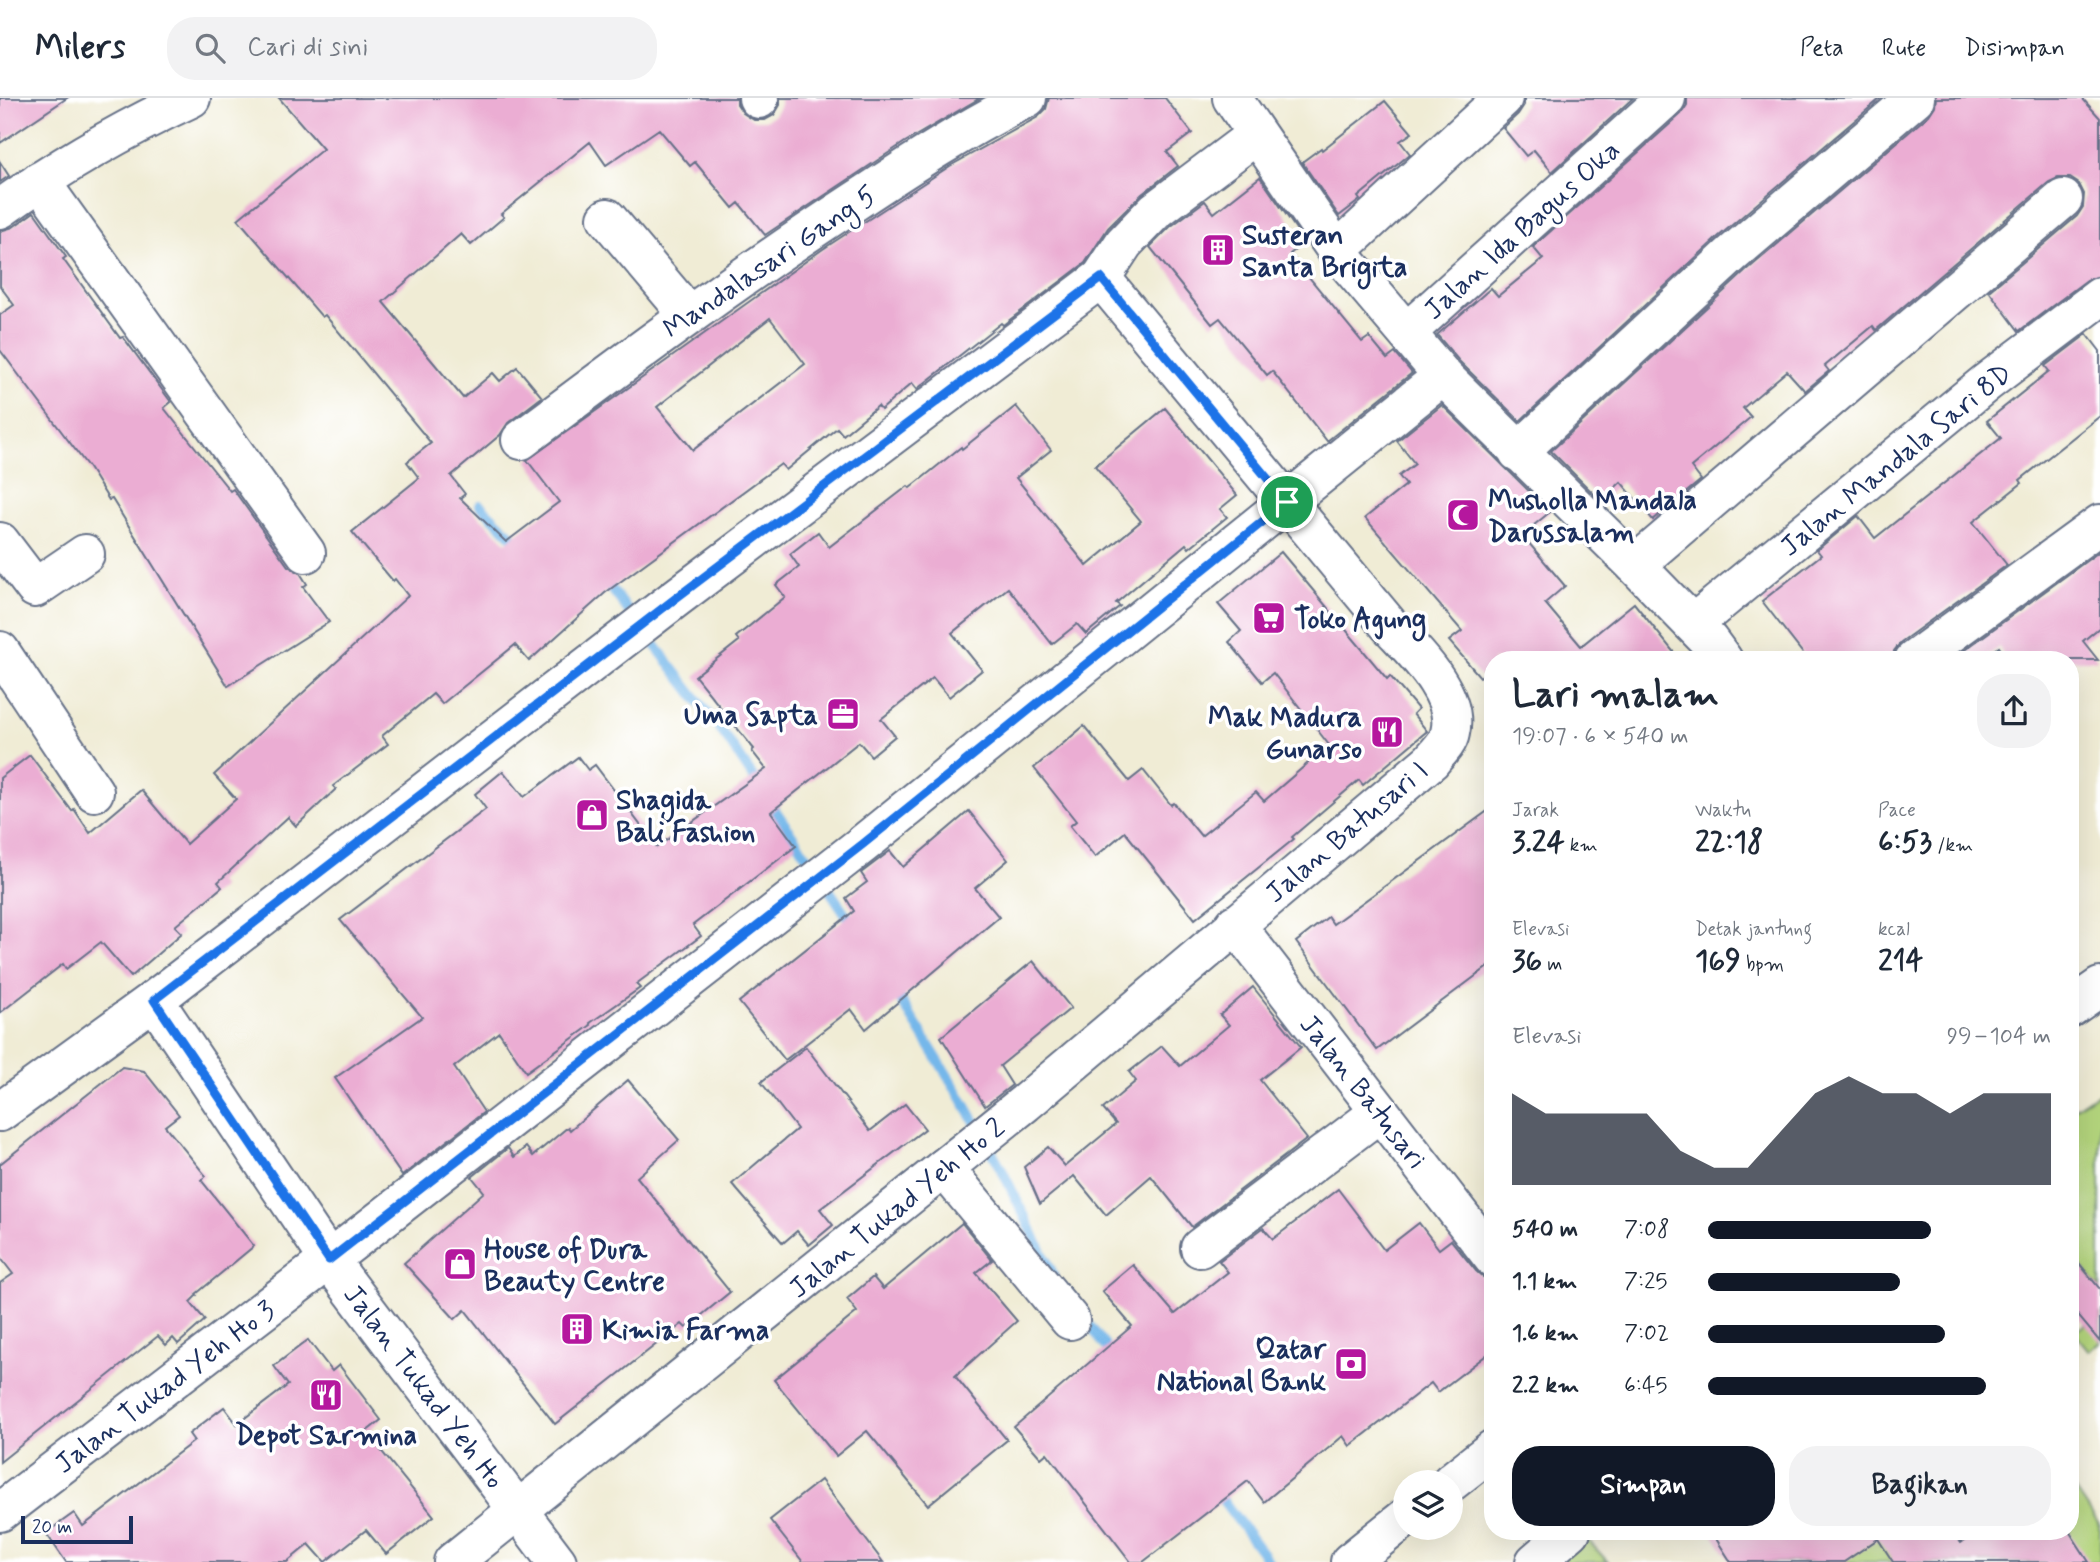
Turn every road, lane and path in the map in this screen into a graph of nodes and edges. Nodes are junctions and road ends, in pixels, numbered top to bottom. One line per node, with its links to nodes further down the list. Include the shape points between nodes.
1 (191, 98): 8 (street, via 135,124)
2 (1027, 98): 15 (street, Mandalasari Gang 5, via 932,150)
3 (1232, 98): 7 (street)
4 (1503, 98): 12 (street)
5 (1666, 98): 16 (street, Jalan Ida Bagus Oka)
6 (1915, 98): 19 (street, via 1732,254)
7 (1256, 135): 12 (street); 13 (street, via 1155,211 1124,243)
8 (40, 181): 10 (street); 23 (street)
9 (2063, 199): 25 (street)
10 (0, 209)
11 (607, 218): 15 (street)
12 (1337, 251): 16 (street)
13 (1101, 278): 20 (street); 33 (street)
14 (2100, 296): 26 (street, Jalan Mandala Sari 8D, via 1986,383)
15 (688, 314): 18 (street, Mandalasari Gang 5)
16 (1406, 332): 17 (street)
17 (1443, 376): 19 (street); 20 (street, Jalan Tukad Yeh Ho 3)
18 (521, 440)
19 (1518, 452): 25 (street)
20 (1287, 502): 31 (street, Jalan Batusari I, via 1443,690 1451,712 1450,733 1432,761); 40 (street, Jalan Tukad Yeh Ho 3, via 863,844)
21 (2100, 524): 29 (street)
22 (0, 542): 24 (street, via 36,588)
23 (306, 553)
24 (85, 554)
25 (1636, 565): 26 (street)
26 (1693, 624): 28 (street)
27 (0, 651): 30 (street)
28 (1716, 651)
29 (1926, 651)
30 (94, 792)
31 (1235, 924): 36 (street, Jalan Batusari); 37 (street, Jalan Tukad Yeh Ho 2)
32 (2100, 987): 34 (street)
33 (154, 1000): 35 (street); 40 (street, Jalan Tukad Yeh Ho)
34 (2079, 1002)
35 (0, 1112)
36 (1380, 1112): 38 (street, Jalan Batusari); 39 (street)
37 (952, 1162): 41 (street); 44 (street, Jalan Tukad Yeh Ho 2)
38 (1484, 1246)
39 (1200, 1248)
40 (329, 1260): 44 (street, Jalan Tukad Yeh Ho); 45 (street, Jalan Tukad Yeh Ho 3)
41 (1070, 1321)
42 (1484, 1456): 43 (street)
43 (1463, 1473)
44 (519, 1510): 48 (street, Jalan Tukad Yeh Ho 2); 49 (street, Jalan Tukad Yeh Ho)
45 (0, 1512)
46 (1393, 1528): 50 (street)
47 (1561, 1540): 51 (street)
48 (453, 1562)
49 (557, 1562)
50 (1350, 1562)
51 (1535, 1562)

